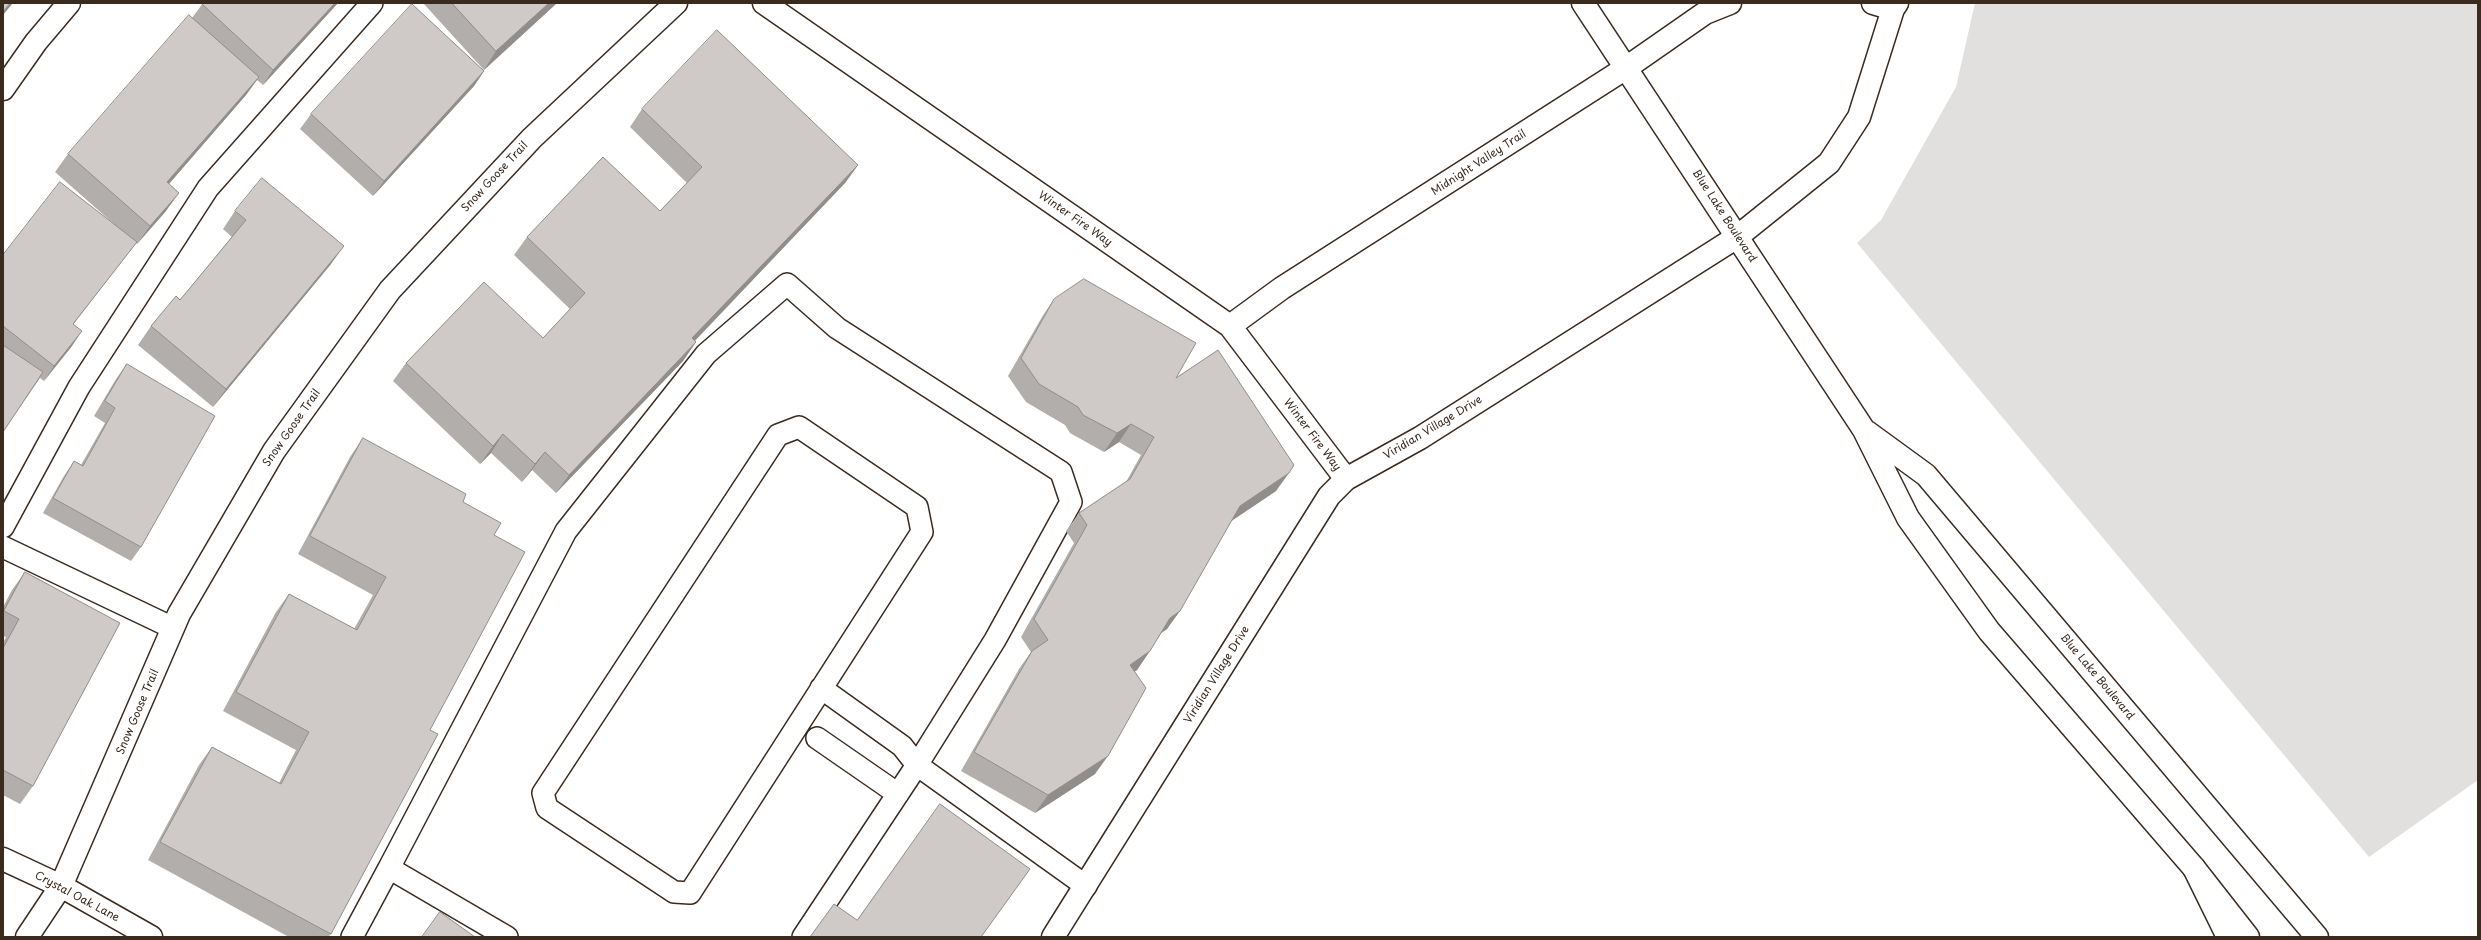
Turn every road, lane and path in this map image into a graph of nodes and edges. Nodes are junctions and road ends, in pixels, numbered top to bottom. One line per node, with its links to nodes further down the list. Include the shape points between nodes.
1 (69, 3): 9 (street, via 36,42)
2 (372, 3): 14 (lane, via 208,188 79,387)
3 (676, 3): 16 (street, Snow Goose Trail, via 532,138 390,290 274,451)
4 (764, 3): 11 (street, Winter Fire Way)
5 (1584, 3): 8 (street, Blue Lake Boulevard)
6 (1730, 3): 8 (street, Midnight Valley Trail, via 1705,13)
7 (1888, 5): 10 (street, Viridian Village Drive, via 1859,116 1829,163)
8 (1626, 68): 10 (street, Blue Lake Boulevard); 11 (street, Midnight Valley Trail, via 1289,284)
9 (3, 89)
10 (1737, 237): 12 (street, Blue Lake Boulevard); 13 (street, Viridian Village Drive, via 1420,438)
11 (1230, 326): 13 (street, Winter Fire Way)
12 (1864, 430): 23 (street, Blue Lake Boulevard, via 1908,518 1989,631); 34 (street, Blue Lake Boulevard, via 1926,475)
13 (1346, 479): 25 (street, Viridian Village Drive, via 1329,496)
14 (3, 527)
15 (3, 547): 16 (lane)
16 (173, 628): 24 (street, Snow Goose Trail)
17 (821, 688): 17 (lane, via 922,532 917,507 799,427 778,435 543,793 547,808 674,892 690,892); 19 (lane, via 902,746)
18 (817, 738): 20 (lane)
19 (917, 766): 20 (lane); 22 (lane, via 995,640 1071,502 1061,472 837,328 787,284 706,354 566,531); 25 (lane)
20 (898, 794): 30 (lane)
21 (3, 859): 24 (street, Crystal Oak Lane)
22 (389, 868): 28 (lane); 29 (lane)
23 (2194, 868): 32 (street); 33 (street, Blue Lake Boulevard)
24 (61, 886): 26 (street, Snow Goose Trail); 27 (street, Crystal Oak Lane)
25 (1086, 886): 31 (street, Viridian Village Drive)
26 (27, 937)
27 (151, 937)
28 (352, 937)
29 (507, 937)
30 (803, 937)
31 (1054, 937)
32 (2228, 937)
33 (2248, 937)
34 (2318, 937)

